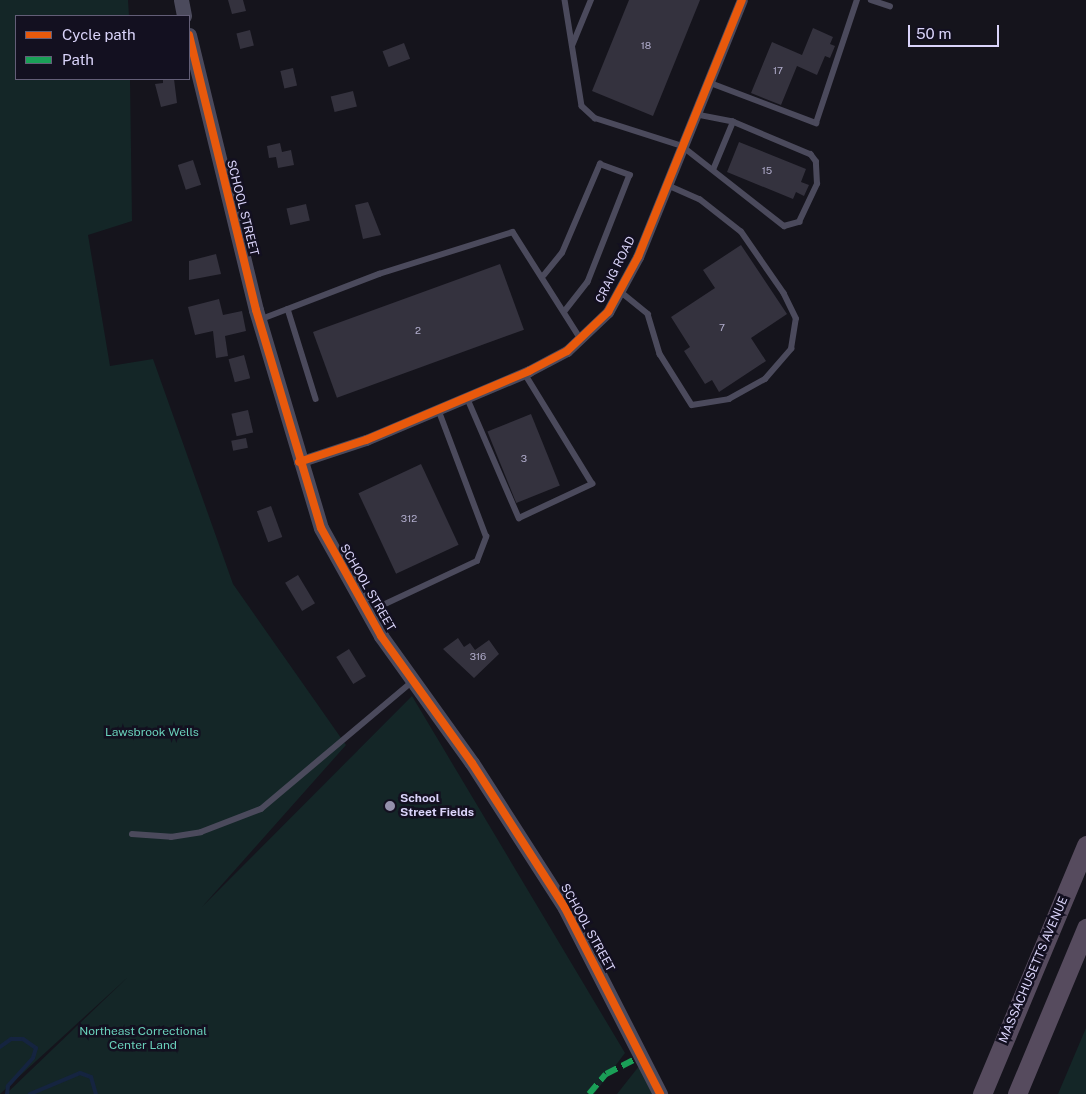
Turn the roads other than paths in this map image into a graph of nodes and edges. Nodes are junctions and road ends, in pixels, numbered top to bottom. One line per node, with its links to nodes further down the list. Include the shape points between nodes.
1 (181, 0): 8 (street)
2 (565, 0): 10 (lane)
3 (591, 0): 10 (lane)
4 (742, 0): 11 (street, CRAIG ROAD)
5 (857, 0): 11 (lane, via 816,122)
6 (871, 0): 7 (lane)
7 (890, 6)
8 (184, 15)
9 (190, 39): 21 (street, SCHOOL STREET)
10 (572, 46): 14 (lane, via 582,106 589,112)
11 (708, 82): 12 (street, CRAIG ROAD)
12 (696, 115): 13 (lane); 14 (street, CRAIG ROAD)
13 (733, 122): 15 (lane); 15 (lane, via 810,155 816,162 817,184 804,215 793,226 784,226)
14 (682, 146): 15 (lane); 16 (street, CRAIG ROAD)
15 (713, 170)
16 (667, 185): 18 (street, CRAIG ROAD); 18 (lane, via 700,200 740,232 784,294 796,320 791,349 765,379 729,399 692,405 660,354 648,314)
17 (544, 275): 19 (lane, via 513,232 501,233); 20 (lane); 20 (lane, via 562,253 600,164 630,175 588,282)
18 (621, 292): 22 (street, CRAIG ROAD)
19 (288, 309): 21 (lane); 25 (lane)
20 (565, 311): 22 (lane)
21 (259, 320): 27 (street, SCHOOL STREET)
22 (581, 339): 23 (street, CRAIG ROAD)
23 (524, 373): 24 (street, CRAIG ROAD); 24 (lane, via 592,484 520,518)
24 (467, 397): 26 (street, CRAIG ROAD)
25 (316, 400)
26 (438, 410): 27 (street, CRAIG ROAD); 28 (lane, via 486,537 477,561)
27 (299, 462): 28 (street, SCHOOL STREET, via 321,528)
28 (367, 613): 29 (street, SCHOOL STREET)
29 (414, 680): 30 (lane, via 261,809 201,832 171,837); 33 (street, SCHOOL STREET, via 565,908)
30 (132, 834)
31 (1086, 845): 34 (highway, MASSACHUSETTS AVENUE)
32 (1086, 928): 35 (highway)
33 (660, 1094)
34 (982, 1094)
35 (1017, 1094)

